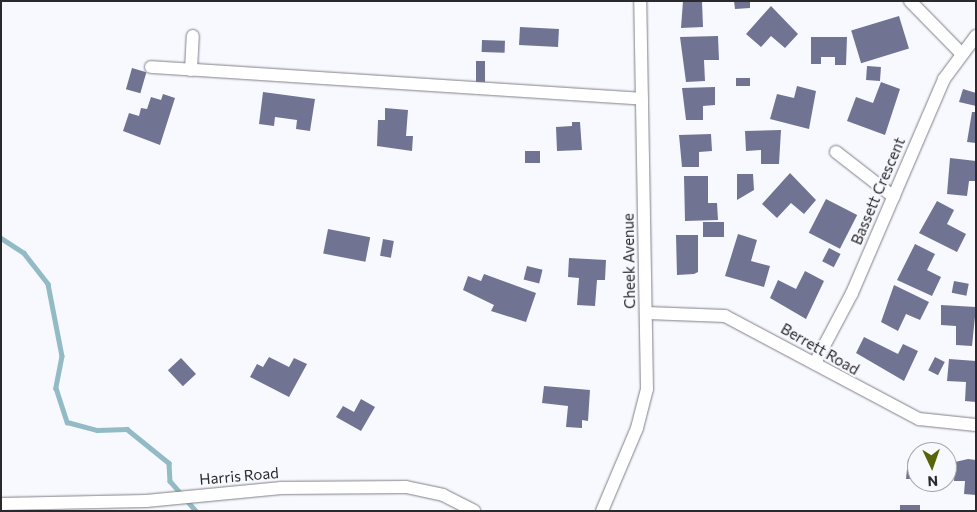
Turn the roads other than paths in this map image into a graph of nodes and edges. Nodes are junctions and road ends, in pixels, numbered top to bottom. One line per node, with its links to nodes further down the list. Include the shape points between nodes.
1 (640, 1): 8 (street, Cheek Avenue)
2 (910, 1): 5 (street)
3 (194, 36): 7 (street)
4 (976, 36): 5 (street, Bassett Crescent)
5 (960, 52): 10 (street, Bassett Crescent, via 930,106)
6 (151, 67): 7 (street)
7 (192, 70): 8 (street)
8 (642, 99): 11 (street, Cheek Avenue)
9 (836, 152): 10 (street)
10 (894, 197): 12 (street, Bassett Crescent)
11 (647, 313): 12 (street, Berrett Road, via 725,316); 16 (street, Cheek Avenue, via 647,389 637,428)
12 (815, 363): 13 (street, Berrett Road, via 838,379 919,419)
13 (976, 424)
14 (1, 504): 15 (street, Harris Road, via 170,497 281,488 406,487 443,495)
15 (474, 511)
16 (602, 511)

